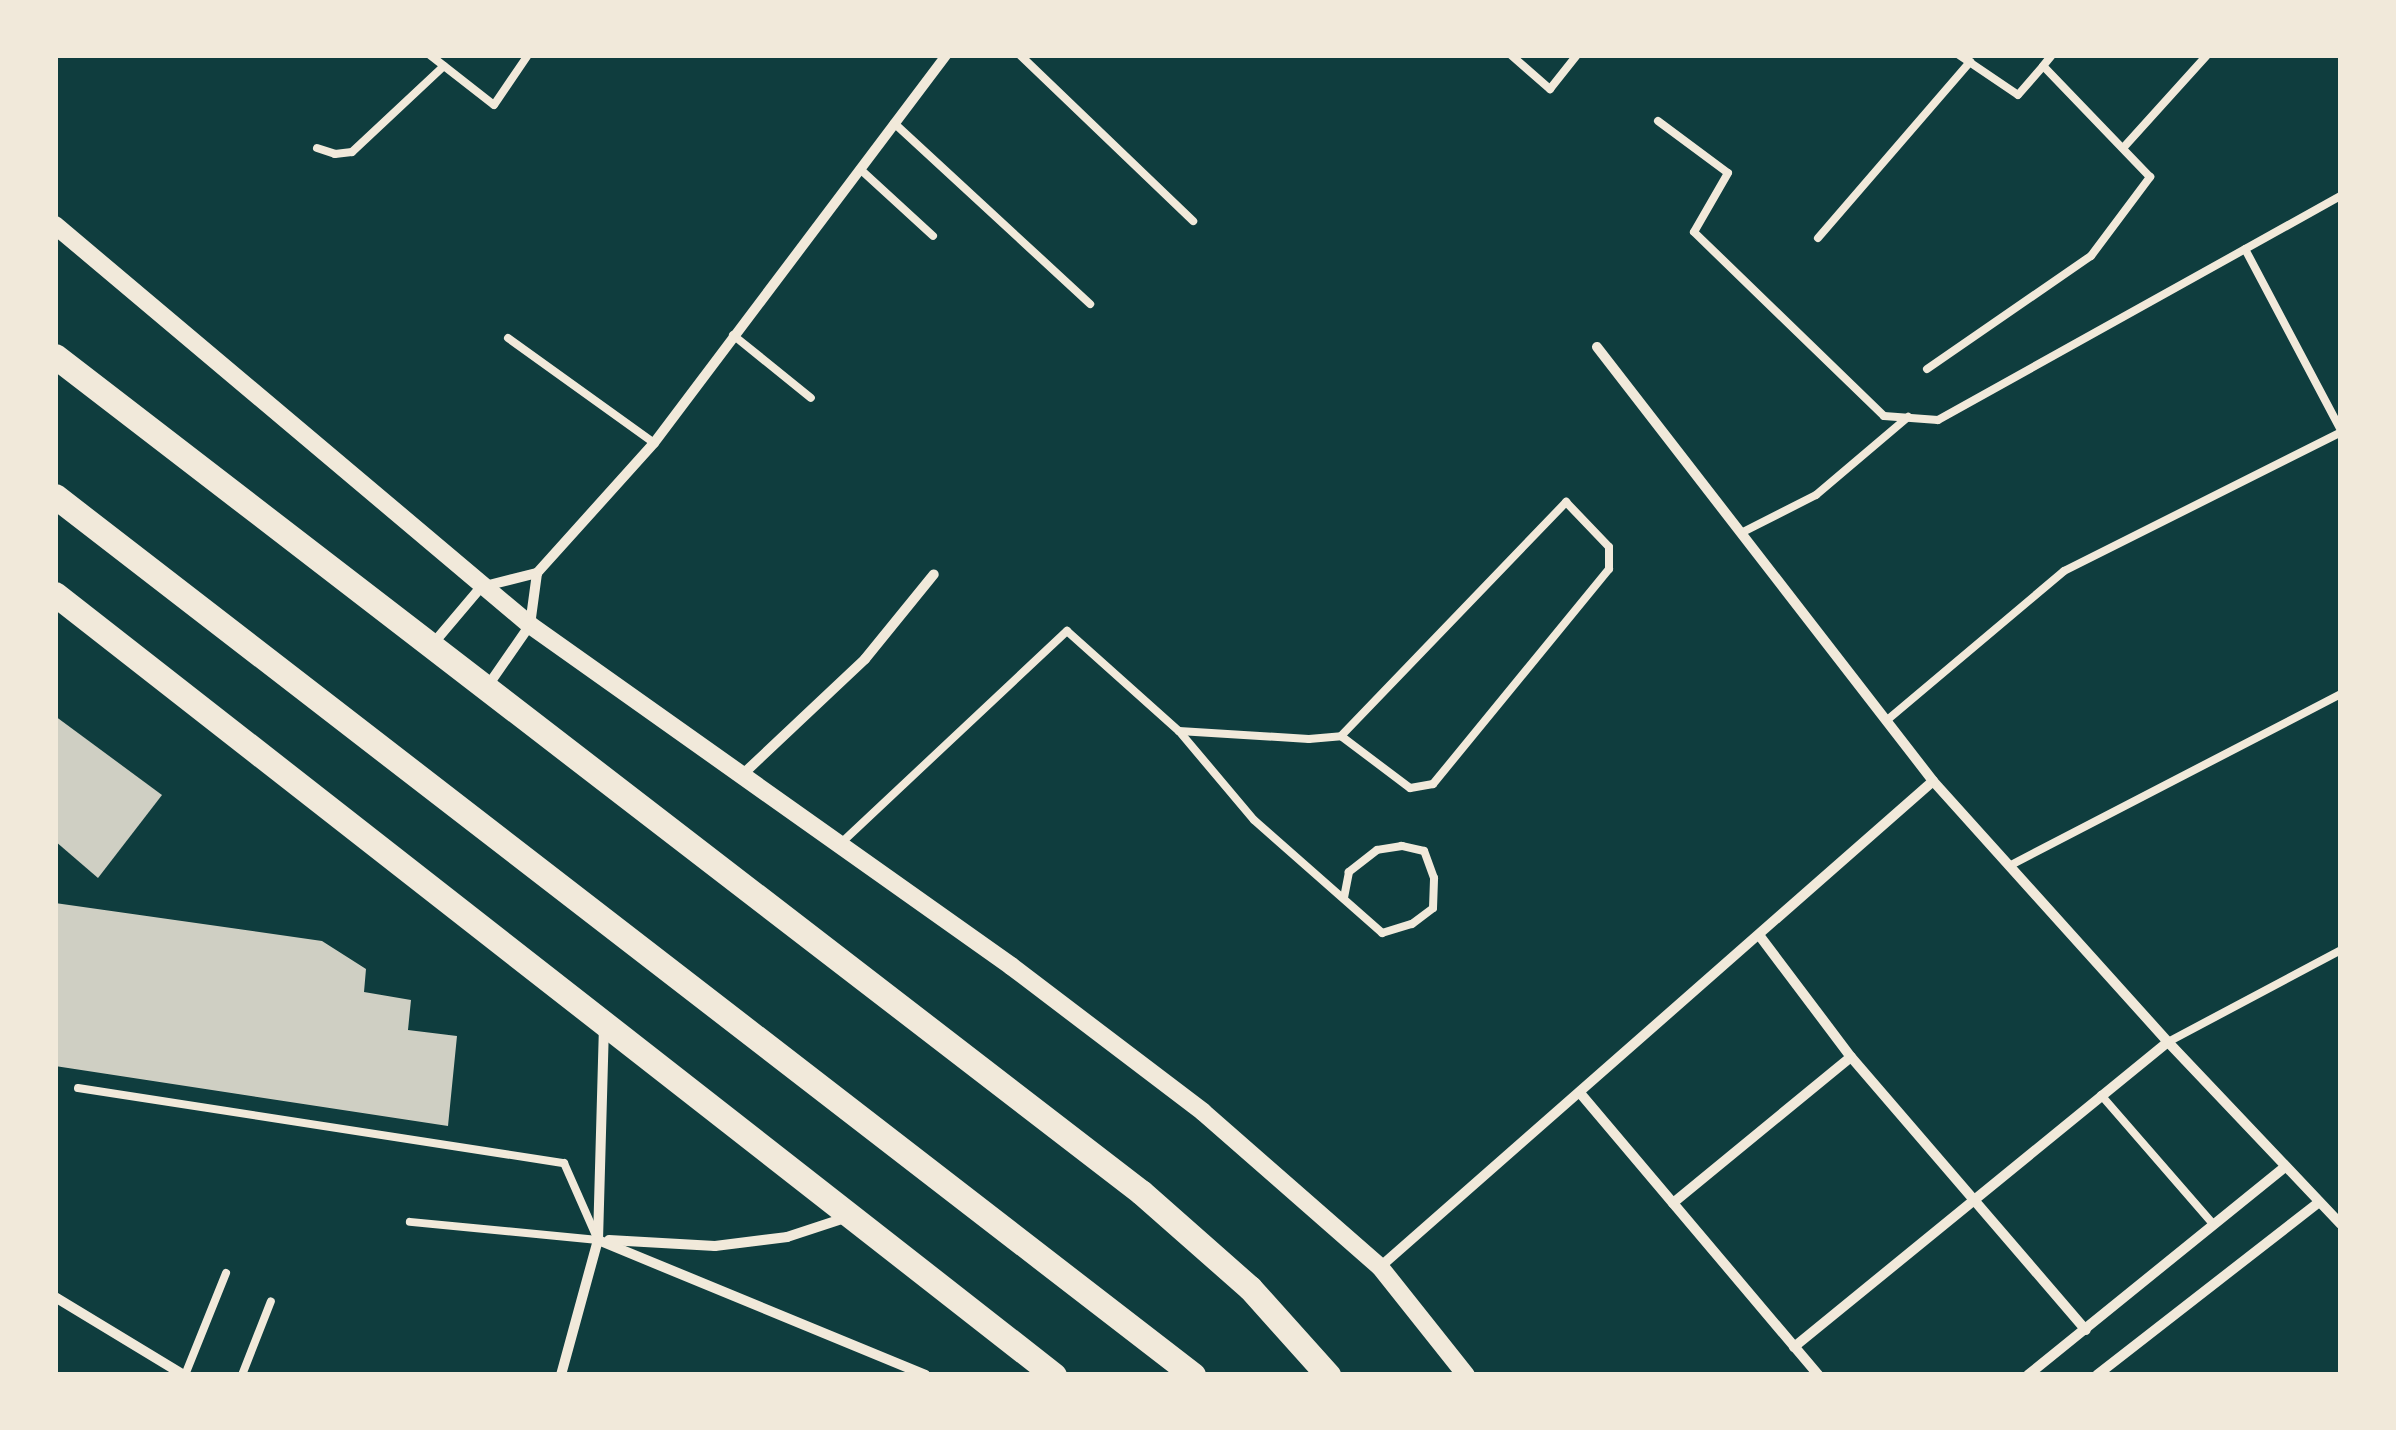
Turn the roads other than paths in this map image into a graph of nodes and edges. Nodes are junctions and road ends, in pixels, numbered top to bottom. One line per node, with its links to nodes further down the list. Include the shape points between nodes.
1 (430, 55): 12 (lane)
2 (528, 55): 12 (lane, via 494,105)
3 (929, 55): 10 (street)
4 (1020, 55): 20 (lane)
5 (1511, 55): 6 (lane, via 1550,88)
6 (1577, 55)
7 (1959, 55): 11 (lane)
8 (2052, 55): 13 (lane)
9 (2207, 55): 16 (lane)
10 (943, 59): 15 (street)
11 (1970, 62): 13 (lane, via 2018,95); 23 (lane)
12 (444, 66): 17 (lane, via 352,152)
13 (2043, 66): 16 (lane)
14 (1658, 121): 32 (lane, via 1728,172 1694,232 1884,416)
15 (894, 123): 18 (street); 25 (lane)
16 (2124, 147): 30 (lane, via 2150,177 2091,256)
17 (318, 148)
18 (860, 168): 22 (lane); 26 (street)
19 (2341, 196): 24 (lane)
20 (1193, 221)
21 (55, 225): 39 (street)
22 (933, 236)
23 (1818, 238)
24 (2245, 249): 32 (lane, via 1938,420); 33 (lane)
25 (1090, 304)
26 (733, 335): 31 (lane); 34 (street)
27 (508, 338): 34 (lane)
28 (1597, 347): 36 (street)
29 (55, 356): 42 (main road)
30 (1927, 369)
31 (811, 398)
32 (1908, 417): 36 (lane, via 1816,494)
33 (2341, 431): 45 (lane, via 2064,571)
34 (654, 443): 37 (street)
35 (55, 496): 81 (main road)
36 (1741, 533): 45 (street)
37 (537, 573): 39 (street); 41 (street)
38 (934, 574): 48 (street, via 866,659)
39 (481, 587): 41 (street); 42 (street)
40 (55, 594): 55 (main road)
41 (530, 625): 43 (street); 48 (street)
42 (431, 646): 43 (main road)
43 (488, 687): 82 (main road, via 1141,1192 1250,1288)
44 (2341, 694): 51 (lane)
45 (1886, 721): 49 (street)
46 (1179, 731): 47 (lane); 50 (lane, via 1068,631); 52 (lane, via 1254,820)
47 (1341, 736): 47 (lane, via 1566,502 1609,547 1609,569 1433,784 1410,788)
48 (741, 776): 50 (street)
49 (1933, 781): 51 (street); 53 (street)
50 (839, 845): 70 (street, via 1203,1112)
51 (2012, 864): 56 (street)
52 (1344, 898): 52 (lane, via 1382,933 1412,924 1433,908 1434,878 1424,851 1377,850 1349,872)
53 (1759, 936): 57 (street); 59 (street)
54 (2341, 950): 56 (lane)
55 (604, 1024): 65 (main road); 69 (street)
56 (2168, 1042): 60 (street); 61 (street)
57 (1851, 1058): 62 (street); 64 (street)
58 (78, 1088): 69 (lane, via 564,1163)
59 (1580, 1094): 64 (street); 70 (street)
60 (2101, 1096): 62 (street); 68 (lane)
61 (2285, 1167): 63 (street); 68 (street)
62 (1975, 1196): 74 (street); 75 (street)
63 (2319, 1202): 67 (street); 86 (street)
64 (1674, 1203): 75 (street)
65 (848, 1217): 69 (street, via 787,1237 715,1246); 80 (main road)
66 (410, 1222): 69 (lane)
67 (2341, 1224)
68 (2214, 1225): 74 (street)
69 (598, 1240): 78 (street); 79 (street)
70 (1380, 1267): 83 (street)
71 (226, 1272): 76 (lane)
72 (55, 1298): 76 (street)
73 (271, 1301): 77 (lane)
74 (2086, 1330): 85 (street)
75 (1794, 1347): 84 (street)
76 (184, 1375)
77 (242, 1375)
78 (560, 1375)
79 (925, 1375)
80 (1054, 1375)
81 (1193, 1375)
82 (1328, 1375)
83 (1466, 1375)
84 (1818, 1375)
85 (2028, 1375)
86 (2097, 1375)

